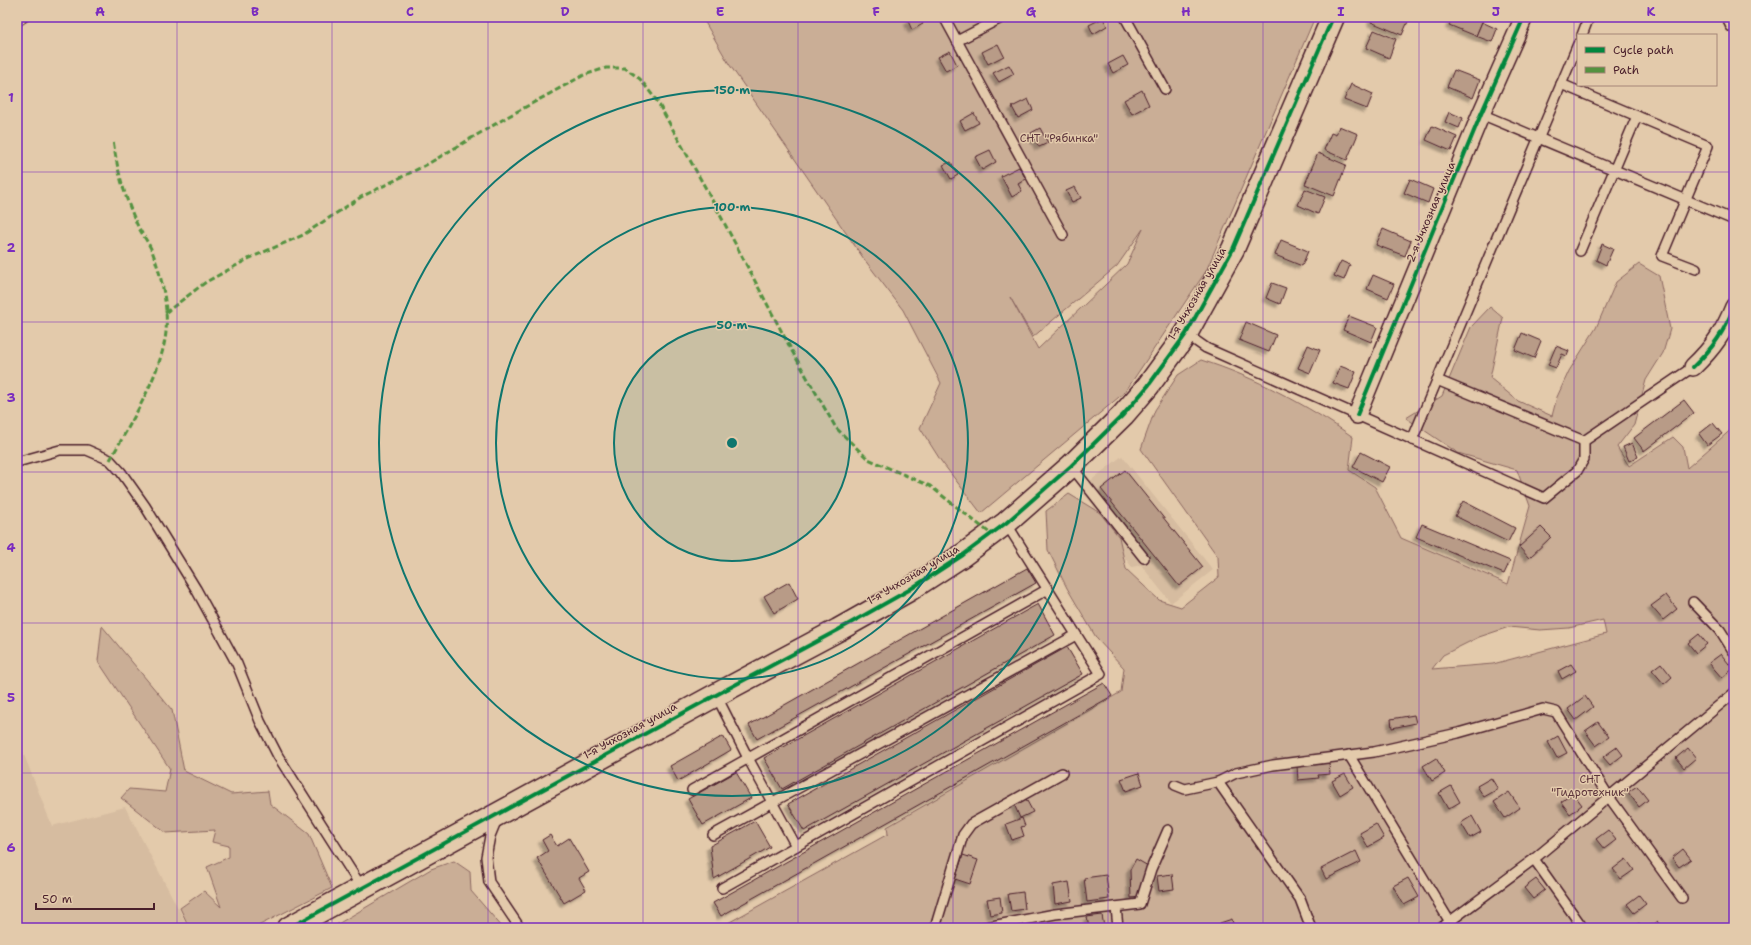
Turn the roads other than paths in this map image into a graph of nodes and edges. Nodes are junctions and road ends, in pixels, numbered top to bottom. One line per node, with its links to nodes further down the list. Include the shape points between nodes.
1 (944, 17): 8 (lane)
2 (1003, 17): 8 (lane)
3 (1125, 17): 11 (lane)
4 (1333, 17): 22 (street, 1-я Учхозная улица, via 1233,249)
5 (1524, 17): 12 (street, 2-я Учхозная улица)
6 (1589, 17): 7 (lane)
7 (1582, 34)
8 (957, 41): 18 (lane)
9 (1577, 46): 10 (lane)
10 (1561, 84): 13 (lane); 14 (lane)
11 (1165, 89)
12 (1481, 114): 14 (lane); 25 (street, 2-я Учхозная улица)
13 (1637, 116): 15 (lane); 16 (lane, via 1708,146)
14 (1538, 138): 15 (lane); 24 (lane)
15 (1614, 170): 16 (lane); 19 (lane)
16 (1686, 200): 17 (lane); 20 (lane, via 1662,256)
17 (1734, 220)
18 (1063, 235)
19 (1580, 251)
20 (1696, 270)
21 (1734, 307): 23 (street, via 1726,327 1709,351)
22 (1186, 334): 25 (lane, via 1206,348); 29 (street, 1-я Учхозная улица, via 1123,415)
23 (1693, 367): 27 (lane)
24 (1437, 380): 26 (lane); 27 (lane)
25 (1357, 415): 26 (lane)
26 (1412, 440): 27 (lane, via 1544,498 1576,471 1584,459)
27 (1584, 441)
28 (17, 462): 52 (lane, via 60,450 87,450 110,460 121,472 196,589 237,664 260,721 278,756)
29 (1071, 466): 30 (street, 1-я Учхозная улица); 31 (lane)
30 (1006, 523): 32 (lane); 37 (street, 1-я Учхозная улица, via 964,555 909,590)
31 (1144, 558)
32 (1048, 589): 34 (lane); 39 (lane)
33 (1693, 602): 35 (lane, via 1720,630)
34 (1076, 635): 45 (lane); 49 (lane, via 1101,674)
35 (1734, 652)
36 (1734, 693): 44 (lane)
37 (716, 694): 39 (lane); 46 (street, 1-я Учхозная улица)
38 (1349, 754): 41 (lane, via 1236,772); 44 (lane, via 1374,752 1458,733 1543,709 1556,712); 55 (lane)
39 (748, 758): 43 (lane); 45 (lane)
40 (1062, 773): 58 (lane, via 971,824 963,835)
41 (1218, 782): 42 (lane, via 1185,789); 61 (lane, via 1300,899)
42 (1175, 785)
43 (692, 790)
44 (1609, 797): 50 (lane); 53 (lane)
45 (772, 802): 48 (lane); 49 (lane)
46 (499, 814): 52 (street, 1-я Учхозная улица); 57 (lane, via 490,836 486,857 489,882)
47 (1168, 830): 54 (lane, via 1151,869 1140,904)
48 (713, 835)
49 (796, 846): 51 (lane)
50 (1534, 859): 55 (lane); 63 (lane)
51 (722, 888)
52 (363, 889): 56 (street, 1-я Учхозная улица)
53 (1682, 898)
54 (1116, 907): 59 (lane, via 1055,914); 60 (lane)
55 (1450, 922): 62 (lane)
56 (289, 928)
57 (520, 928)
58 (935, 928)
59 (981, 928)
60 (1118, 928)
61 (1311, 928)
62 (1441, 928)
63 (1583, 928)

